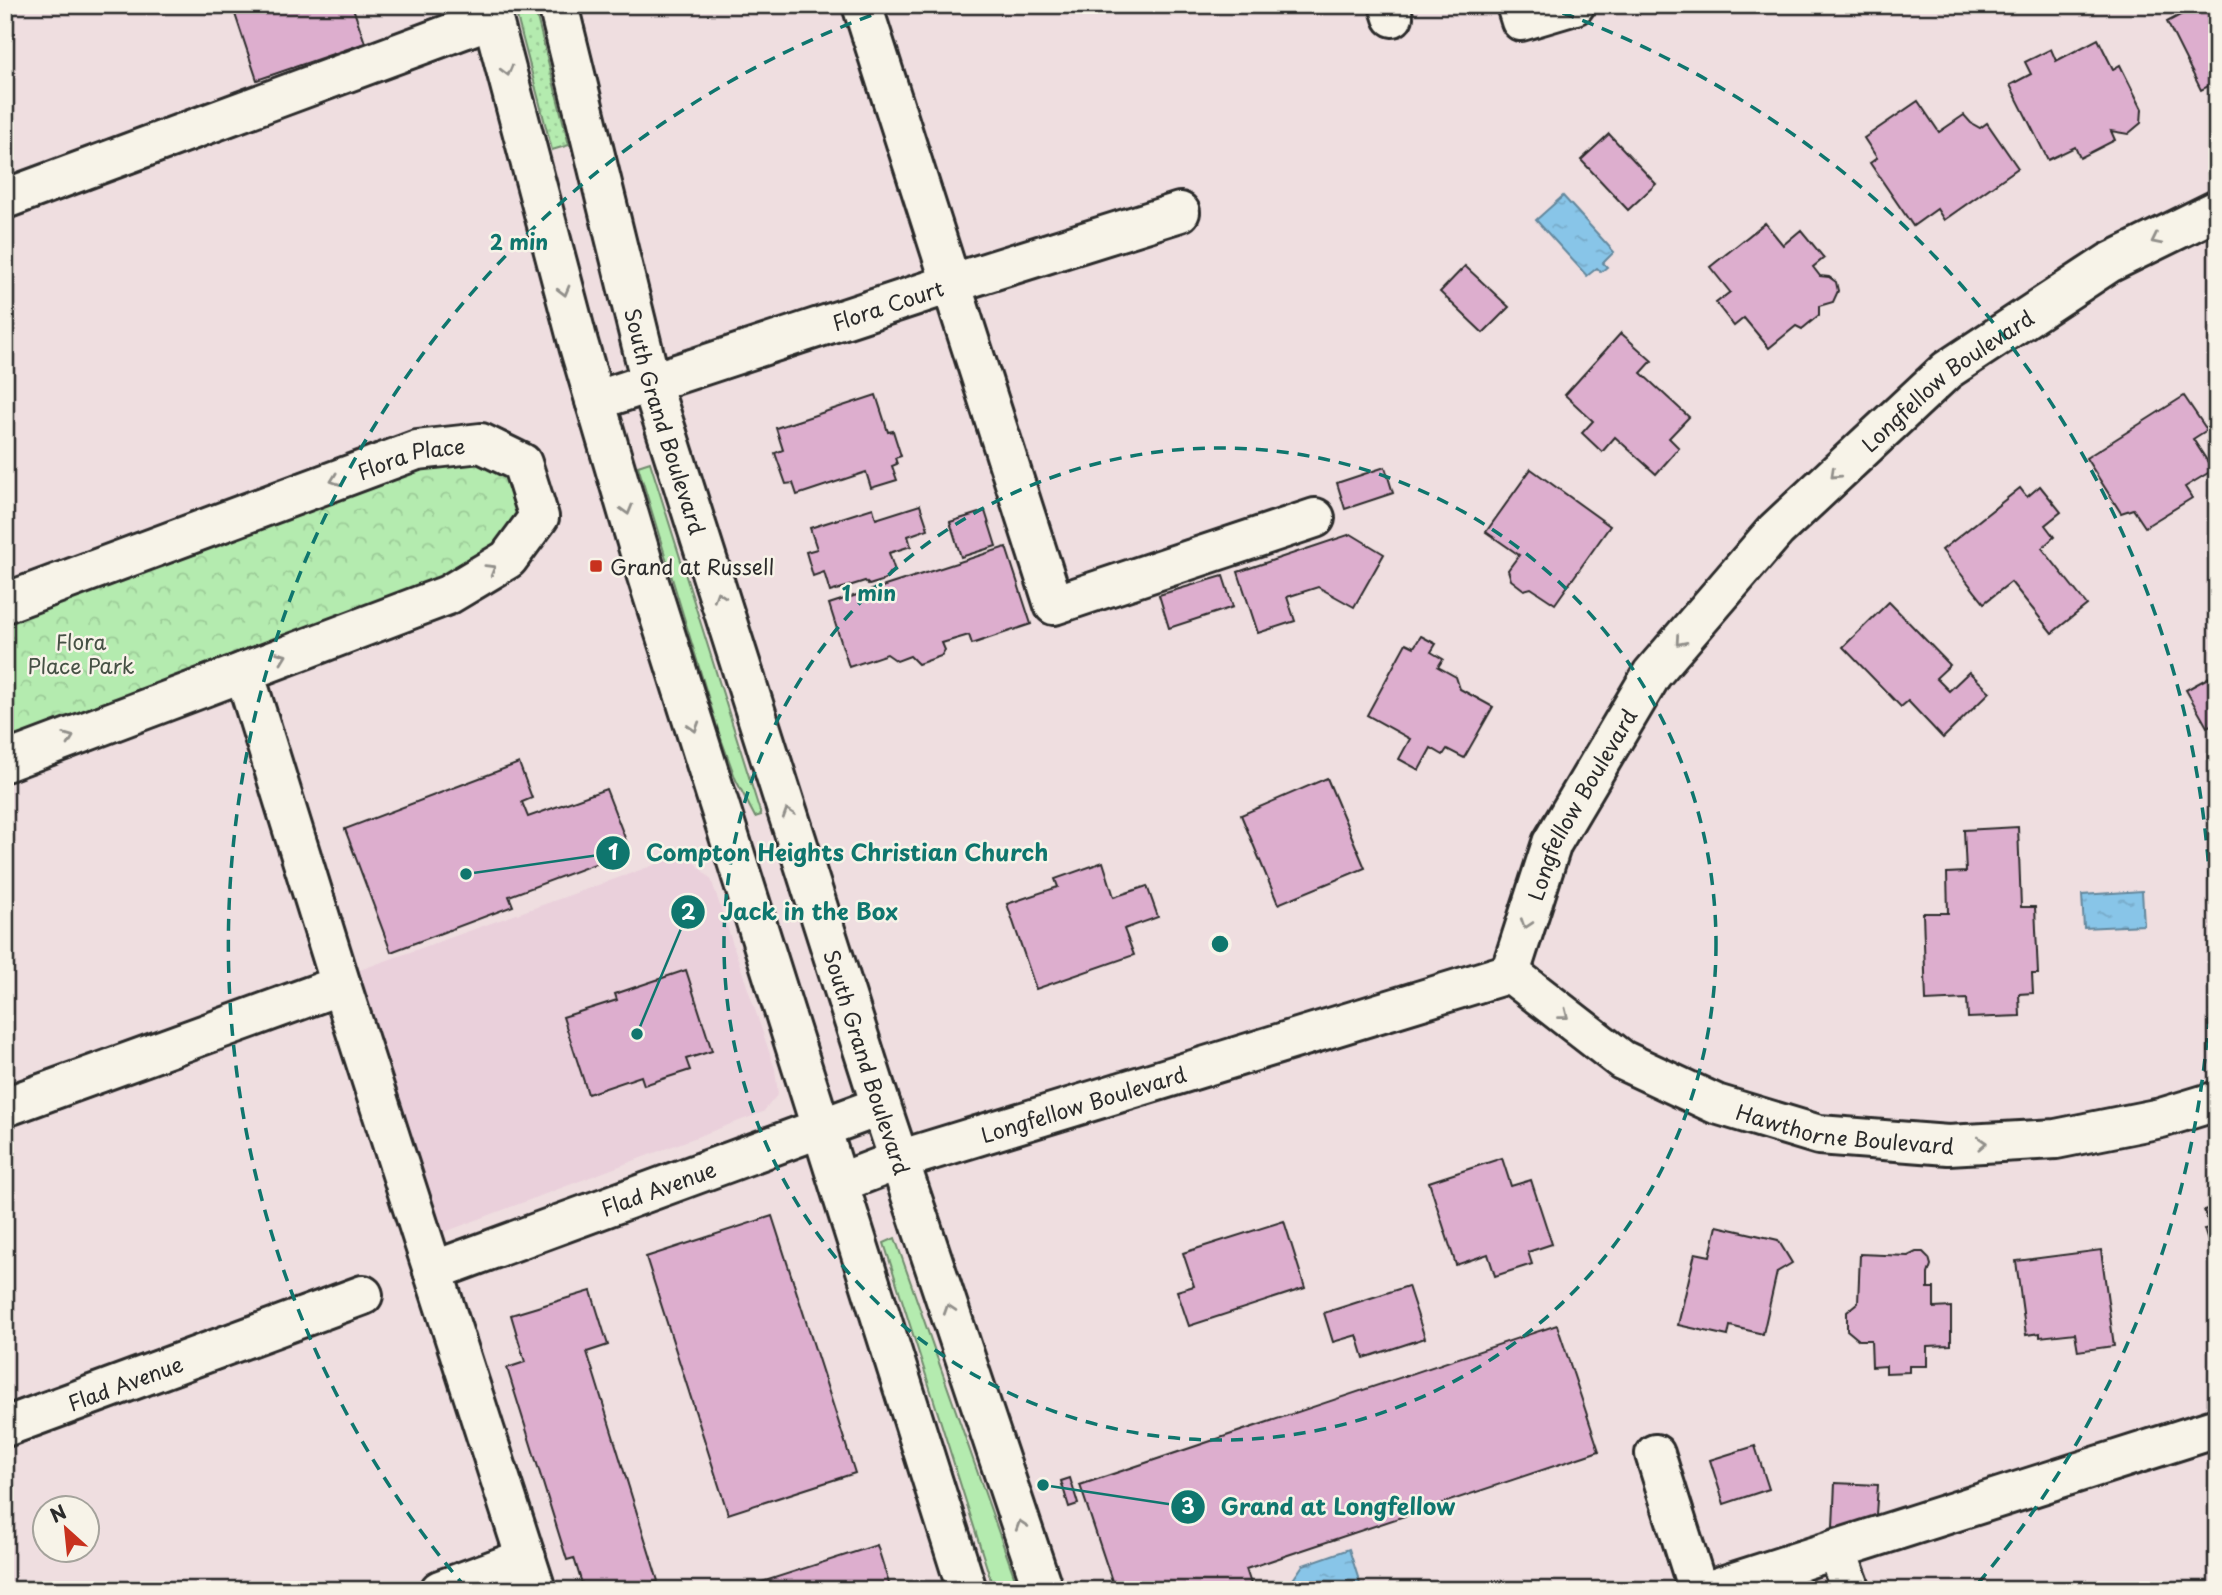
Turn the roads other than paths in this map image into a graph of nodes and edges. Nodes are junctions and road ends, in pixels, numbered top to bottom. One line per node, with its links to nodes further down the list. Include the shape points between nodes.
1 (558, 5): 10 (street, South Grand Boulevard)
2 (862, 5): 9 (street)
3 (1516, 5): 4 (street, via 1521,21)
4 (1575, 5)
5 (491, 12): 6 (street); 11 (street, one-way to 11)
6 (5, 199)
7 (2217, 210): 16 (street, Longfellow Boulevard, one-way to 16, via 2109,263 1947,370 1776,530 1651,674 1552,843)
8 (1180, 212): 9 (street, Flora Court)
9 (950, 284): 10 (street, Flora Court); 12 (street, via 1054,604)
10 (652, 383): 11 (street, Flora Court); 19 (street, South Grand Boulevard, one-way to 10)
11 (595, 401): 21 (street, one-way to 21)
12 (1315, 518)
13 (5, 603): 14 (street, Flora Place, one-way to 13, via 448,594 508,559 539,517 522,463 481,443 416,450)
14 (244, 672): 15 (street, Flora Place, one-way to 14); 17 (street)
15 (5, 762)
16 (1510, 973): 18 (street, Hawthorne Boulevard, one-way to 18, via 1622,1060 1716,1104 1819,1135 1948,1145 2056,1139 2161,1118); 22 (street, Longfellow Boulevard)
17 (341, 985): 20 (street); 24 (street)
18 (2217, 1101)
19 (881, 1106): 21 (street, Flad Avenue); 22 (street, South Grand Boulevard)
20 (5, 1107)
21 (821, 1128): 23 (street); 24 (street, Flad Avenue)
22 (899, 1160): 23 (street, Longfellow Boulevard); 33 (street, South Grand Boulevard, one-way to 22)
23 (839, 1183): 32 (street)
24 (433, 1271): 30 (street)
25 (363, 1295): 26 (street, Flad Avenue)
26 (5, 1427)
27 (2217, 1428): 29 (street)
28 (1656, 1454): 34 (street)
29 (1836, 1549): 35 (street); 36 (street)
30 (531, 1574): 31 (street)
31 (440, 1590)
32 (967, 1590)
33 (1043, 1590)
34 (1698, 1590)
35 (1709, 1590)
36 (1851, 1590)

